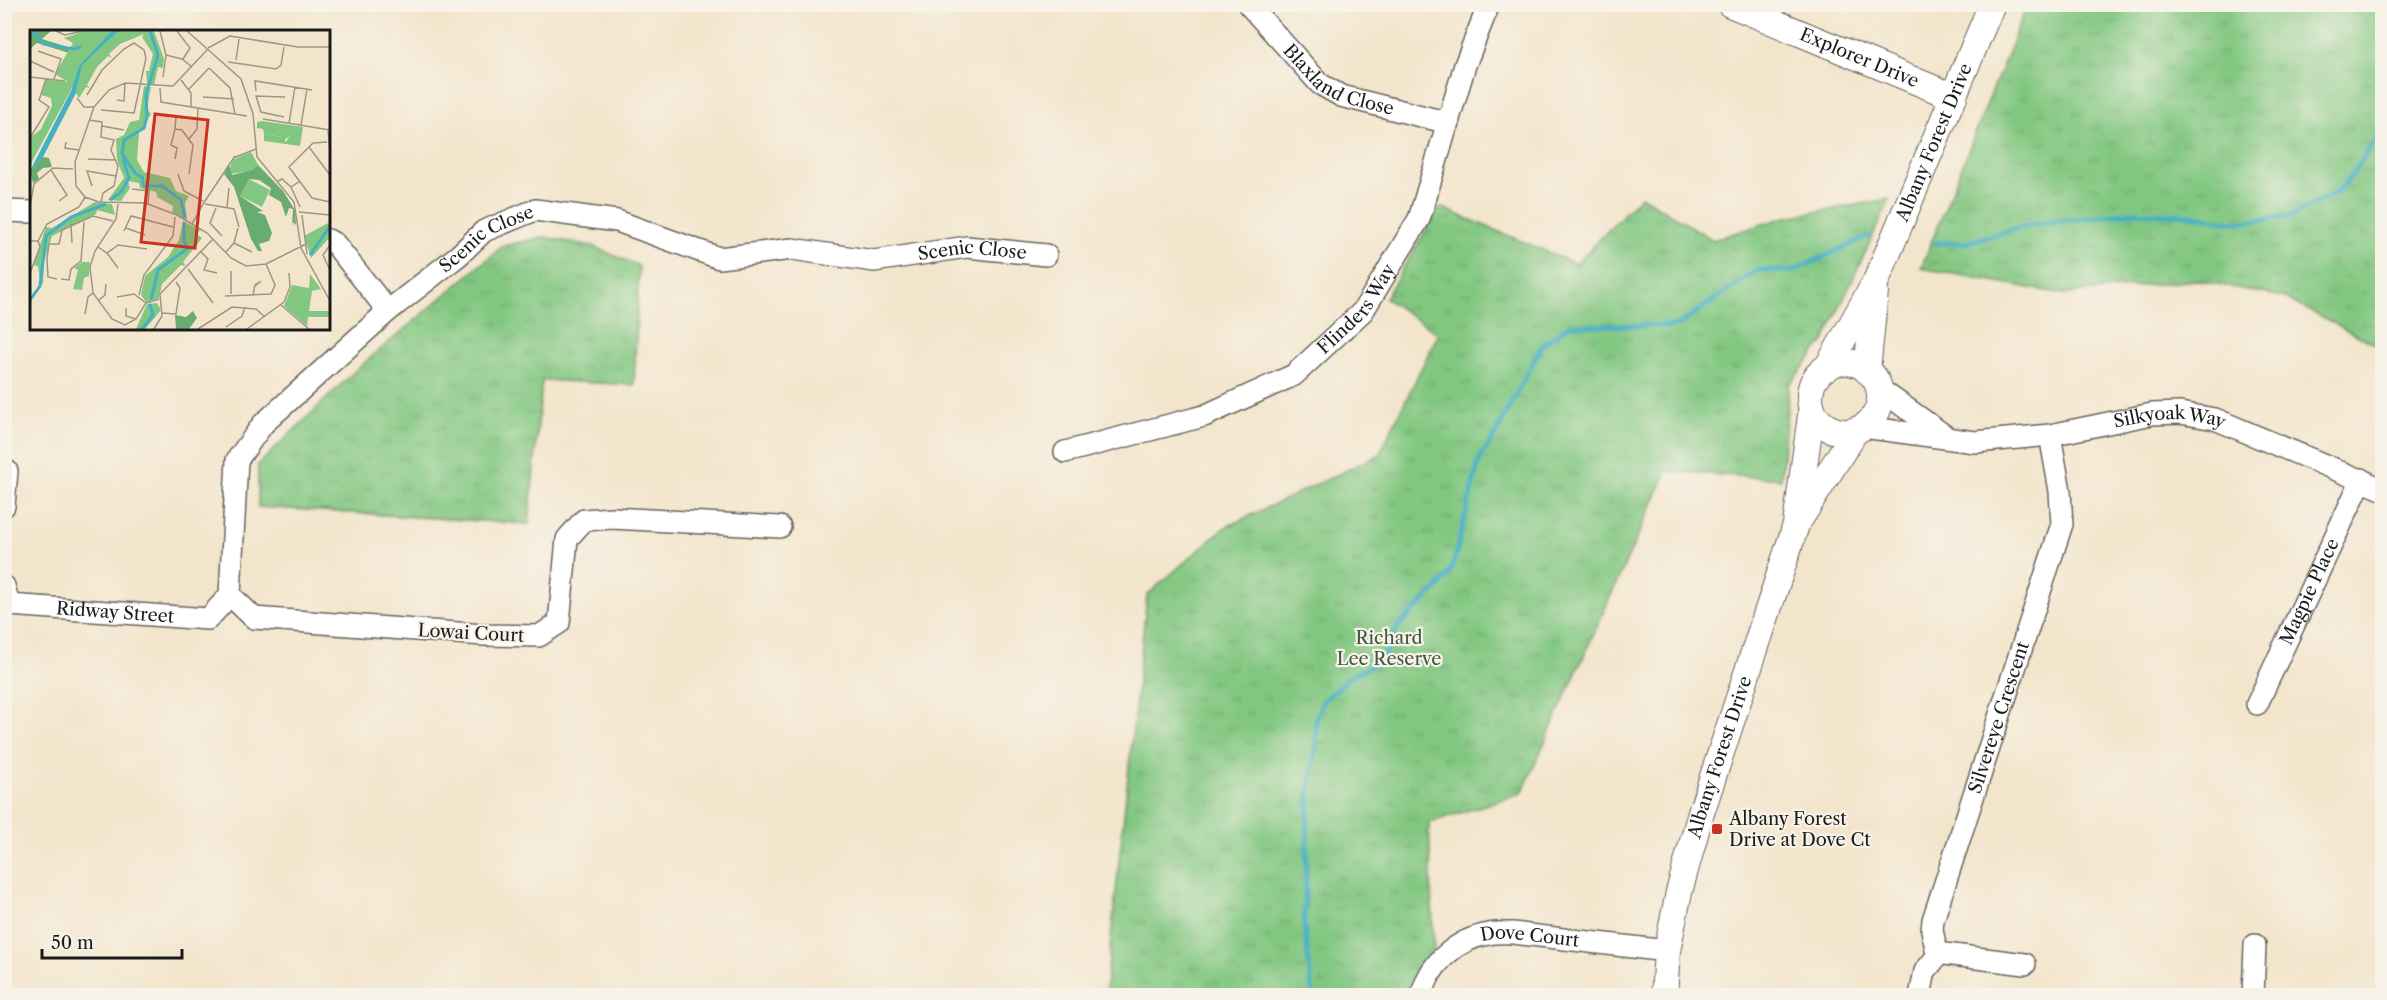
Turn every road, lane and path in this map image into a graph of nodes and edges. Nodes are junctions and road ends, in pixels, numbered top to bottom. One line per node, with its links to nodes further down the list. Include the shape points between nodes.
1 (1248, 4): 6 (street, Blaxland Close, via 1320,84 1341,96)
2 (1489, 4): 6 (street, Flinders Way)
3 (1730, 4): 5 (street, Explorer Drive)
4 (1992, 4): 5 (street, Albany Forest Drive)
5 (1954, 97): 11 (street, Albany Forest Drive)
6 (1449, 123): 19 (street, Flinders Way, via 1419,219 1364,311 1294,375 1204,416)
7 (4, 211): 8 (street)
8 (30, 212)
9 (330, 241): 12 (street)
10 (1046, 255): 12 (street, Scenic Close, via 967,247 874,261 792,249 719,258 617,221 535,210 484,231)
11 (1876, 281): 13 (street, Albany Forest Drive); 14 (street, Albany Forest Drive)
12 (388, 311): 27 (street, Scenic Close, via 263,424 237,460)
13 (1827, 368): 14 (street, via 1849,363); 15 (street, via 1812,385)
14 (1873, 379): 16 (street, via 1878,408); 18 (street, Silkyoak Way)
15 (1812, 408): 16 (street, via 1832,430); 24 (street, Albany Forest Drive)
16 (1860, 429): 18 (street, Silkyoak Way); 24 (street, Albany Forest Drive)
17 (2050, 435): 18 (street, Silkyoak Way, via 1975,442); 21 (street, Silkyoak Way, via 2152,414 2191,414 2215,419); 31 (street, Silvereye Crescent, via 2062,524 1933,920)
18 (1947, 437)
19 (1065, 452)
20 (7, 471): 23 (street)
21 (2362, 479): 22 (street, Silkyoak Way); 28 (street, Magpie Place)
22 (2382, 489)
23 (4, 506)
24 (1796, 525): 30 (street, Albany Forest Drive, via 1700,816 1678,892)
25 (780, 527): 27 (street, Lowai Court, via 584,520 567,539 559,623 539,636 254,618)
26 (4, 586): 27 (street, Ridway Street, via 9,605 208,619)
27 (230, 595)
28 (2257, 704)
29 (2255, 945): 36 (street)
30 (1667, 951): 33 (street, Dove Court, via 1513,933 1487,934 1464,943 1435,963); 34 (street, Albany Forest Drive)
31 (1937, 953): 32 (street); 35 (street, via 1923,974)
32 (2025, 964)
33 (1422, 996)
34 (1664, 996)
35 (1920, 996)
36 (2253, 996)

